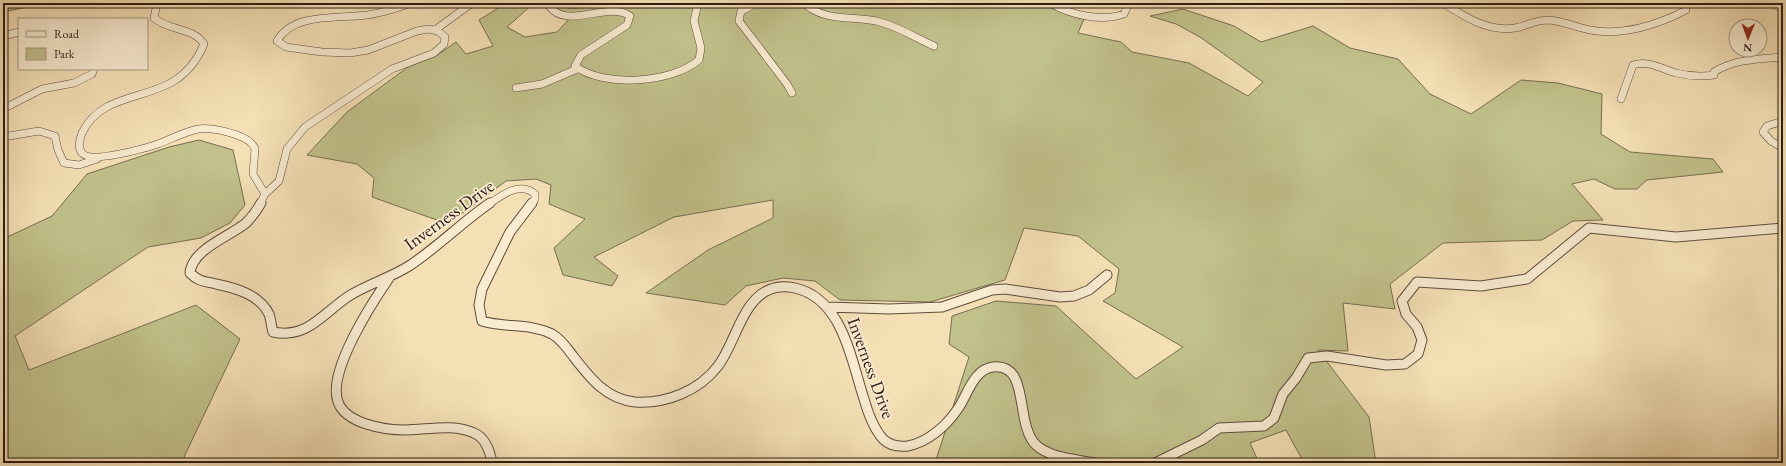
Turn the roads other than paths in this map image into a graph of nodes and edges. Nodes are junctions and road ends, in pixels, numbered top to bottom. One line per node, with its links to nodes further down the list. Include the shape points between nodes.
1 (157, 3): 30 (street, via 154,18 158,23 198,36 204,44 190,67 173,82 113,102 97,113 83,130 80,150 84,155 91,157)
2 (412, 3): 16 (street, via 367,16 302,22 284,30 277,41 286,47 338,53 360,52 418,30)
3 (472, 3): 16 (street)
4 (552, 3): 21 (street, via 549,8 555,12 568,13 612,6 623,6 629,12 627,25 581,55 575,63)
5 (561, 3): 6 (street)
6 (582, 3)
7 (698, 3): 21 (street, via 694,26 702,51 698,61 690,67 652,78 634,80 588,74)
8 (757, 3): 24 (street, via 742,10 739,21)
9 (804, 3): 19 (street, via 813,11 827,16 878,21)
10 (1050, 3): 11 (street, via 1061,9 1107,18 1124,14)
11 (1129, 3)
12 (1443, 3): 13 (street, via 1471,21 1497,28 1517,28 1548,20 1607,31 1640,28 1677,16 1686,10)
13 (1685, 3)
14 (1772, 3): 15 (street)
15 (1783, 10)
16 (435, 30): 31 (street, via 445,37 444,44 434,53 386,73 301,130 287,149 279,181)
17 (18, 32): 18 (street)
18 (3, 36)
19 (934, 46)
20 (1783, 57): 25 (street, via 1736,63 1718,69 1714,75 1708,76 1685,75 1640,62 1633,65)
21 (577, 69): 23 (street, via 542,84)
22 (94, 70): 26 (street, via 92,74 74,82 42,89)
23 (516, 88)
24 (792, 93)
25 (1621, 99)
26 (3, 109)
27 (1783, 121): 29 (street, via 1767,126 1763,132 1771,141)
28 (3, 137): 30 (street, via 39,131 55,136 64,163 79,165)
29 (1783, 148)
30 (104, 156): 31 (street, via 147,147 189,132 220,130 247,139 255,146 257,152 253,174)
31 (265, 194): 34 (street, Inverness Drive, via 260,207 247,222 197,256 189,271 197,280 250,294 269,314 273,332 291,335 303,331 350,296)
32 (1783, 228): 38 (street, via 1676,237 1589,228 1528,279 1481,286 1417,282 1402,301 1406,314 1416,326 1422,340 1418,354 1405,364 1386,365 1327,356 1308,358 1283,394 1274,418 1264,426 1219,428 1202,440)
33 (1107, 275): 35 (street, via 1089,290 1074,296 1060,297 1006,289 992,290 942,307)
34 (389, 277): 35 (street, Inverness Drive, via 431,251 501,196 511,190 530,190 535,194 535,199 511,230 489,274 478,304 478,315 482,321 489,324 529,327 559,338 598,388 610,396 626,401 649,402 669,398 692,389 707,379 718,367 747,310 758,297 770,289 786,286 799,288 819,298); 36 (street, via 369,306 348,347 336,394 340,406 352,418 372,426 394,430 457,428 475,432 490,449)
35 (828, 307): 37 (street, Inverness Drive, via 840,324 870,418 876,431 886,442 899,446 913,445 937,432 953,416 978,375 994,367 1004,368 1013,373 1018,383 1024,423 1032,439 1042,449 1055,455)
36 (492, 463)
37 (1095, 463)
38 (1155, 463)

